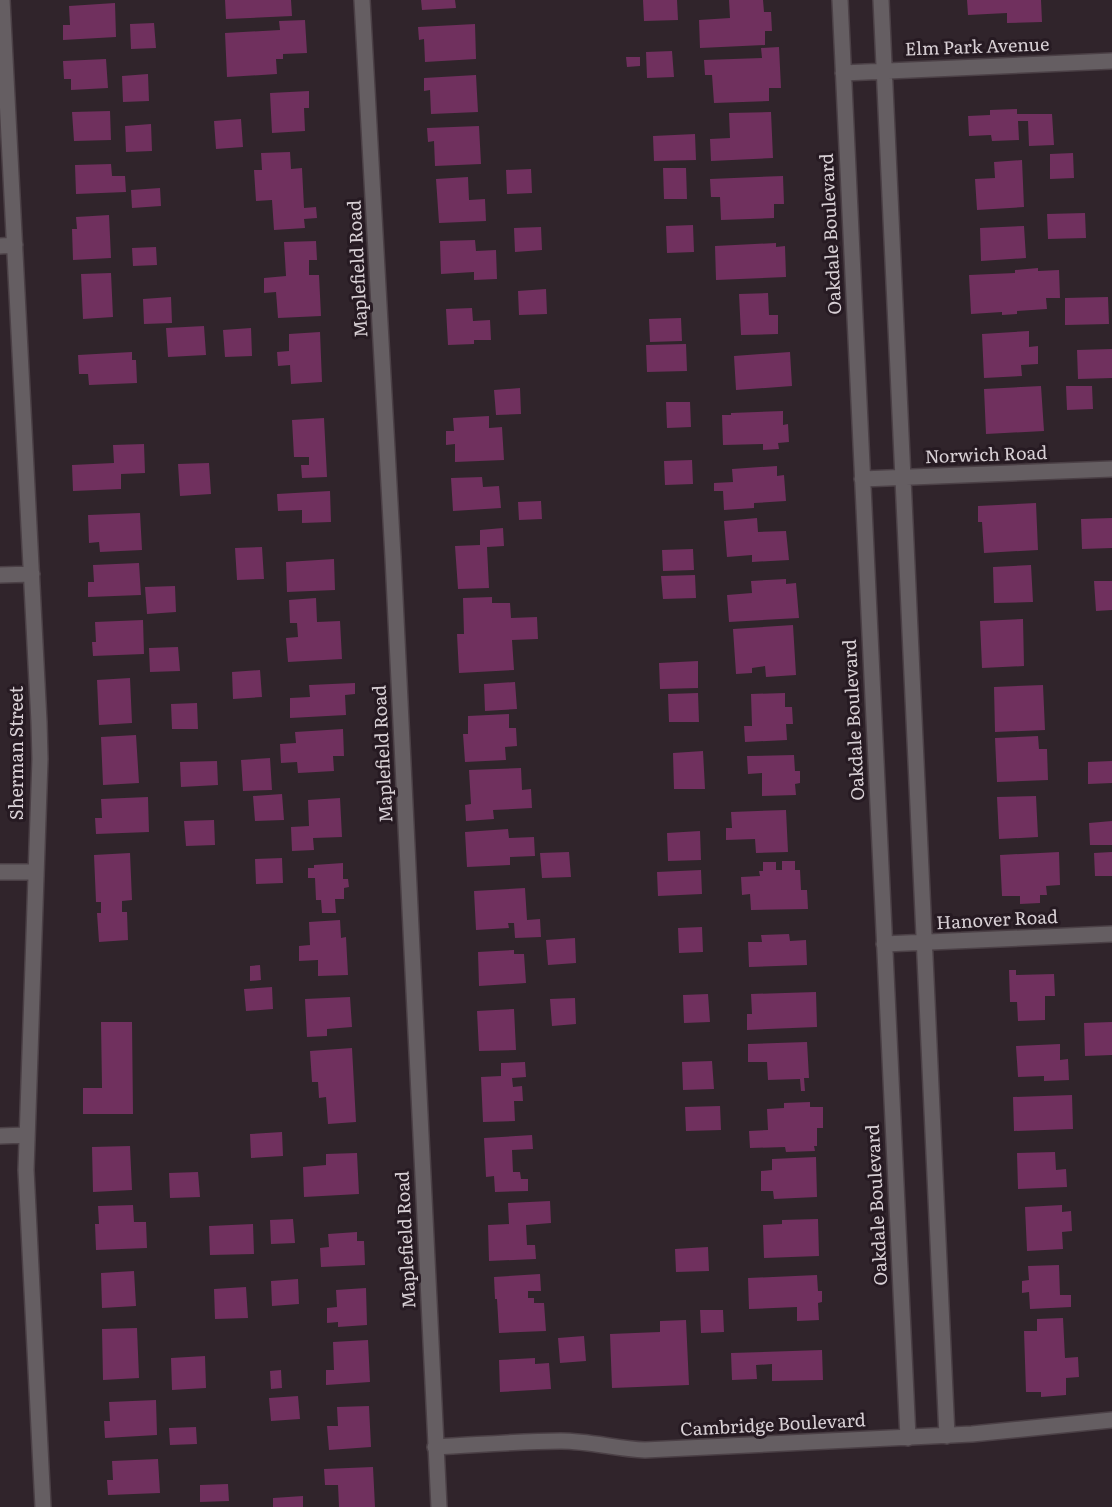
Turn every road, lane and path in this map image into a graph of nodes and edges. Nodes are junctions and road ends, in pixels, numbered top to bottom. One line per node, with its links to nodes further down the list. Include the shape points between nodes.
1 (2, 0): 8 (street, Sherman Street)
2 (362, 0): 24 (street, Maplefield Road)
3 (840, 0): 7 (street, Oakdale Boulevard)
4 (881, 0): 6 (street)
5 (1112, 61): 6 (street, Elm Park Avenue)
6 (884, 71): 7 (street, Elm Park Avenue); 10 (street)
7 (843, 73): 11 (street, Oakdale Boulevard)
8 (8, 245): 12 (street, Sherman Street)
9 (1112, 469): 10 (street, Norwich Road)
10 (902, 478): 11 (street, Norwich Road); 17 (street)
11 (862, 479): 18 (street, Oakdale Boulevard)
12 (32, 574): 13 (street); 15 (street, Sherman Street, via 40,759)
13 (0, 575)
14 (0, 872): 15 (street)
15 (35, 872): 19 (street, Sherman Street)
16 (1112, 934): 17 (street, Hanover Road)
17 (924, 943): 18 (street, Hanover Road); 22 (street)
18 (884, 944): 23 (street, Oakdale Boulevard)
19 (26, 1135): 20 (street); 25 (street, Sherman Street)
20 (0, 1136)
21 (1112, 1420): 22 (street, Cambridge Boulevard)
22 (948, 1436): 23 (street, Cambridge Boulevard)
23 (908, 1438): 24 (street, Cambridge Boulevard, via 645,1450 561,1441)
24 (435, 1447): 26 (street, Maplefield Road)
25 (44, 1507)
26 (439, 1507)

